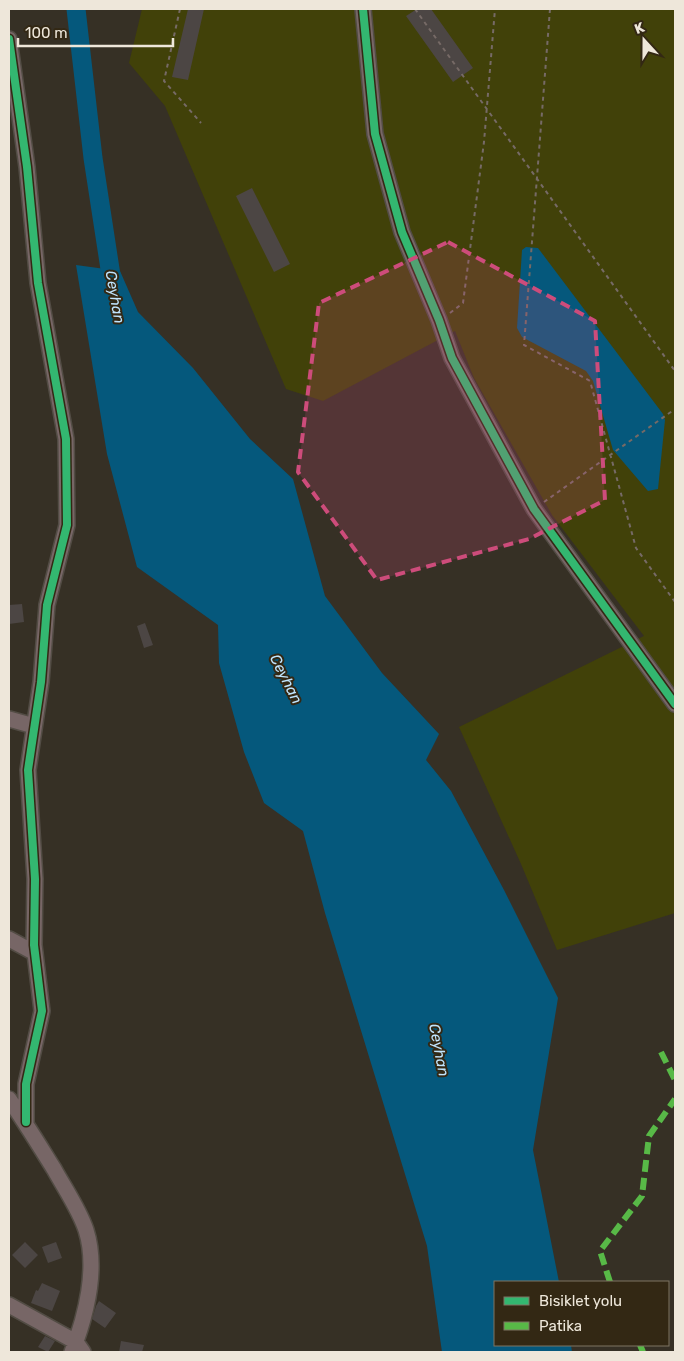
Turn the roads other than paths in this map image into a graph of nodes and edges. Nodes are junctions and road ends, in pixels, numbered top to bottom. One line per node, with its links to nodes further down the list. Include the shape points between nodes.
1 (363, 9): 3 (street, via 375,134 402,232 452,358 534,509)
2 (9, 39): 5 (street, via 27,167 38,283 66,439 67,525 47,605)
3 (675, 704)
4 (9, 719): 5 (street)
5 (34, 726): 7 (street, via 28,770 35,879)
6 (9, 939): 7 (street)
7 (35, 953): 9 (street, via 42,1011 26,1084)
8 (9, 1099): 9 (street)
9 (26, 1122): 11 (street, via 86,1229 90,1250 90,1293)
10 (9, 1305): 11 (street)
11 (77, 1349)

